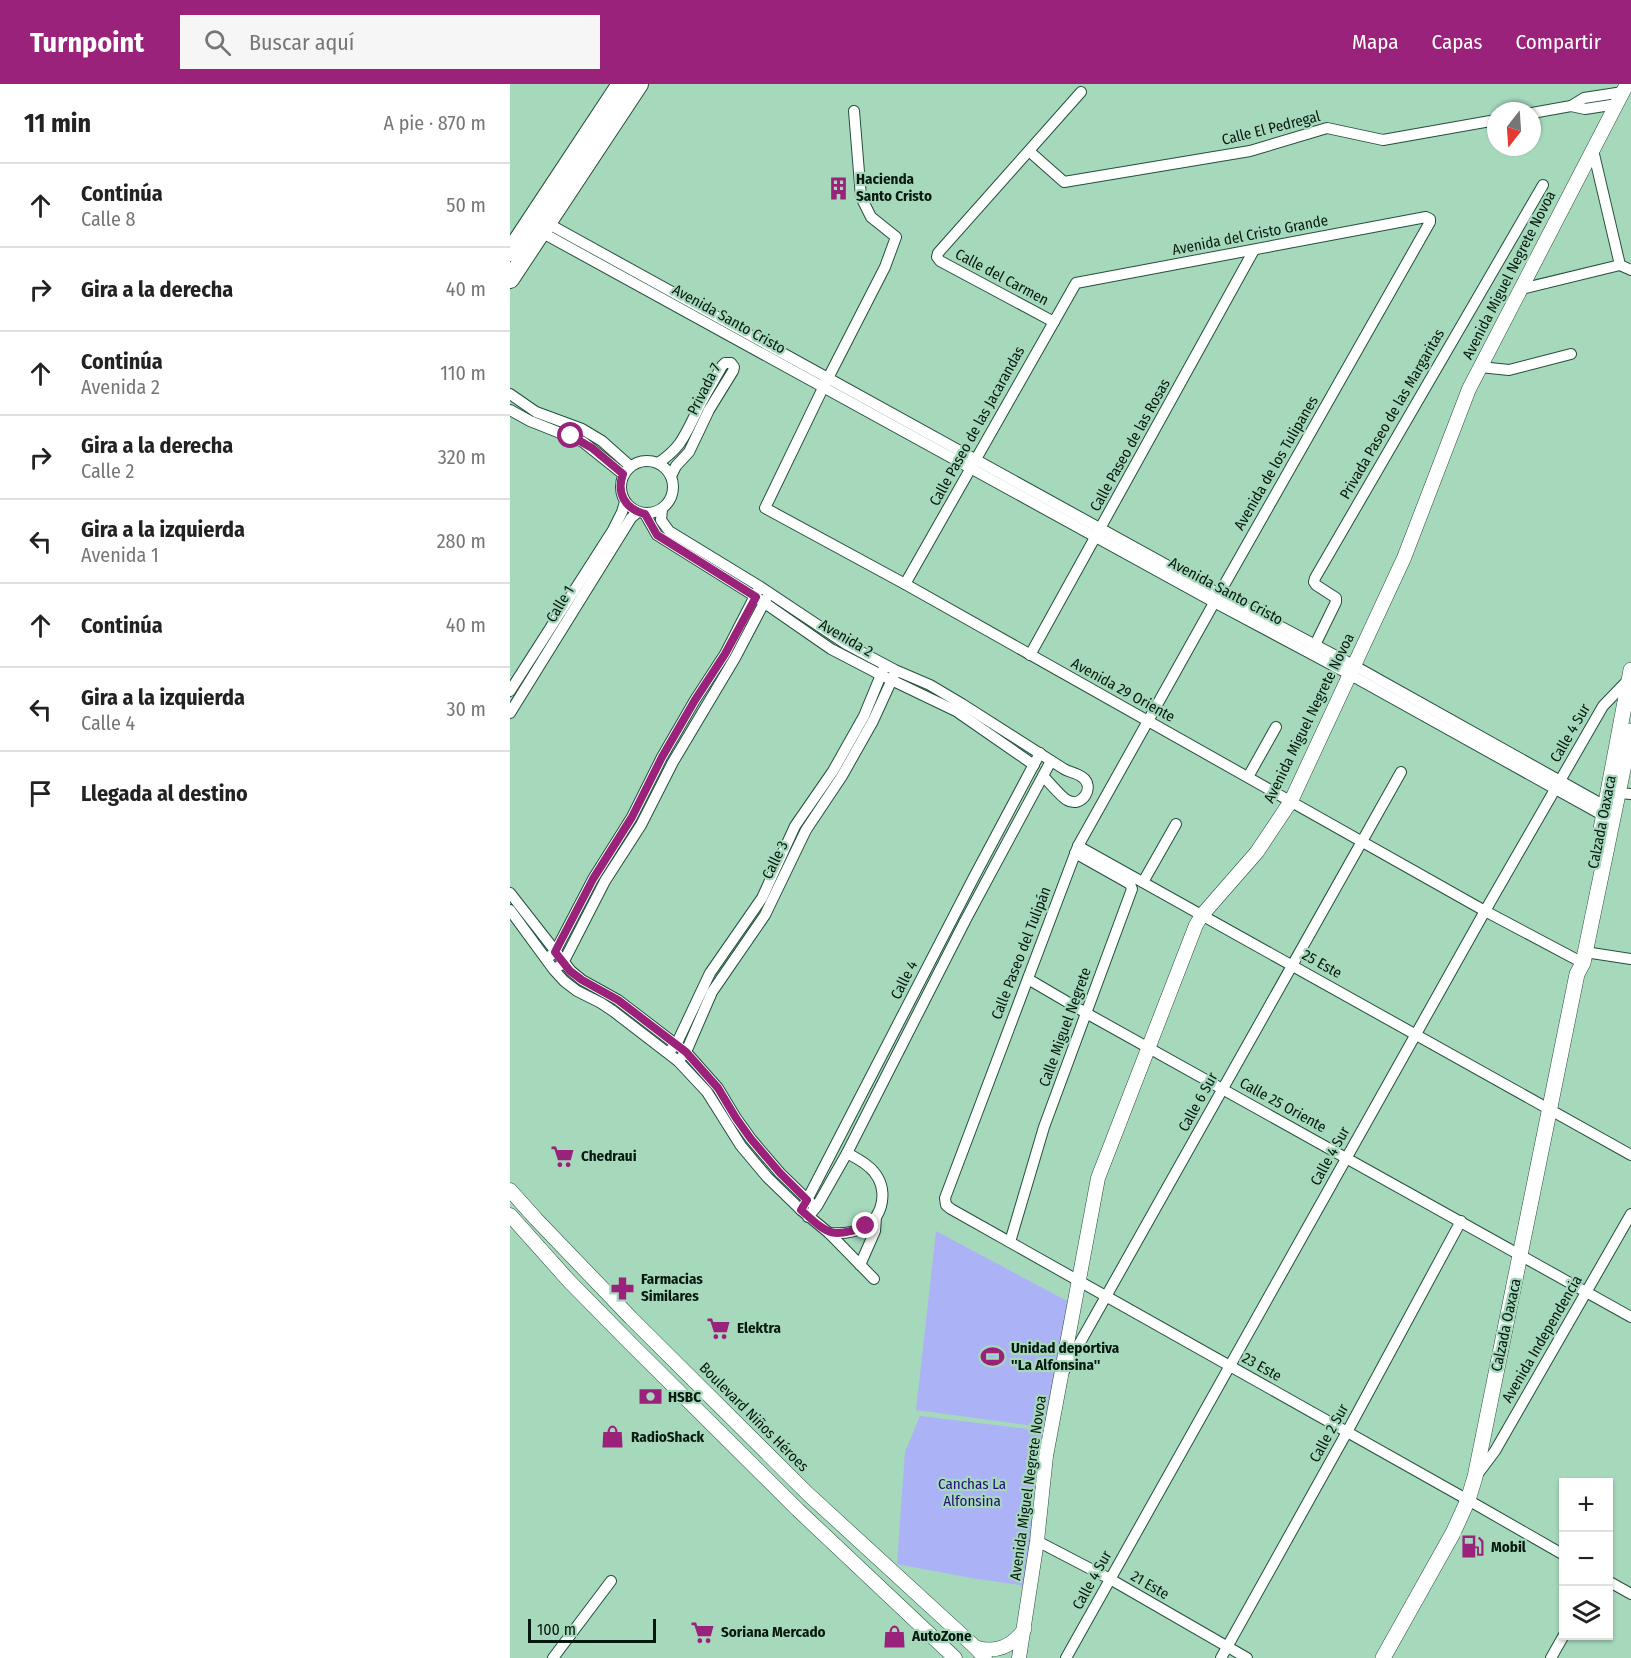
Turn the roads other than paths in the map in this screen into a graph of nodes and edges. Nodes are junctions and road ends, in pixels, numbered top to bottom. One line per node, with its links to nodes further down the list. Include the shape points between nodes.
1 (621, 84): 14 (highway)
2 (639, 84): 12 (highway)
3 (1082, 92): 9 (street)
4 (1622, 93): 6 (street, via 1584,98 1572,106); 8 (main road, Avenida Miguel Negrete Novoa)
5 (854, 111): 23 (street, via 861,197 871,217 896,237)
6 (1541, 111)
7 (1487, 122): 9 (street, Calle El Pedregal, via 1383,140 1327,129 1250,151 1064,182)
8 (1593, 150): 15 (street); 19 (main road, Avenida Miguel Negrete Novoa)
9 (1029, 151): 20 (street, Calle del Carmen, via 937,257)
10 (1542, 185): 37 (street, Privada Paseo de las Margaritas, via 1315,578 1316,585 1336,598 1336,602)
11 (1430, 219): 13 (street, Avenida del Cristo Grande); 36 (street, Avenida de los Tulipanes)
12 (544, 228): 17 (highway); 23 (street, Avenida Santo Cristo)
13 (1254, 250): 18 (street, Avenida del Cristo Grande); 33 (street, Calle Paseo de las Rosas)
14 (510, 252)
15 (1620, 265): 16 (street); 19 (street)
16 (1631, 270)
17 (510, 279)
18 (1076, 283): 20 (street, Calle Paseo de las Jacarandas)
19 (1521, 289): 22 (main road, Avenida Miguel Negrete Novoa)
20 (1054, 322): 27 (street, Calle Paseo de las Jacarandas)
21 (1571, 354): 22 (street, via 1509,370)
22 (1480, 367): 40 (main road, Avenida Miguel Negrete Novoa, via 1404,558)
23 (831, 386): 27 (street, Avenida Santo Cristo); 34 (street, Avenida 29 Oriente, via 765,508)
24 (510, 394): 28 (street, via 536,412 602,441)
25 (510, 410): 28 (street, via 583,442)
26 (658, 463): 28 (street, via 640,461); 29 (street); 29 (street, Privada 7, via 684,438 722,366 731,363 733,371 689,452)
27 (973, 464): 33 (street, Avenida Santo Cristo); 34 (street, Calle Paseo de las Jacarandas)
28 (627, 470): 30 (street, via 620,481)
29 (671, 476): 31 (street, via 672,494)
30 (625, 502): 32 (street); 39 (street, Calle 1, via 613,530)
31 (662, 509): 32 (street); 35 (street, Avenida 2, via 661,520 669,531)
32 (641, 513): 35 (street, Avenida 2, via 657,535); 41 (street, Calle 1, via 631,518)
33 (1099, 533): 36 (street, Avenida Santo Cristo); 38 (street, Calle Paseo de las Rosas)
34 (905, 584): 38 (street, Avenida 29 Oriente)
35 (760, 596): 42 (street, Avenida 2, via 831,649); 42 (street, Avenida 2, via 769,593); 52 (street, via 695,700)
36 (1217, 598): 37 (street, Avenida Santo Cristo); 48 (street, Avenida de los Tulipanes)
37 (1313, 649): 40 (street, Avenida Santo Cristo)
38 (1030, 655): 48 (street, Avenida 29 Oriente)
39 (527, 664): 41 (street); 44 (street, Calle 1)
40 (1351, 669): 58 (street, Avenida Santo Cristo); 60 (main road, Avenida Miguel Negrete Novoa)
41 (537, 670): 47 (street, Calle 1)
42 (888, 672): 51 (street, Avenida 2, via 930,685); 54 (street, Avenida 2, via 956,711); 65 (street, Calle 3, via 833,771 795,826)
43 (1630, 675): 45 (street, Calle 4 Sur); 46 (main road, Calzada Oaxaca)
44 (510, 691)
45 (1609, 699): 46 (main road, via 1618,700); 58 (street, Calle 4 Sur)
46 (1623, 708): 61 (main road, Calzada Oaxaca)
47 (510, 713)
48 (1149, 722): 57 (street, Avenida 29 Oriente); 64 (street, Calle Paseo del Tulipán)
49 (1276, 727): 57 (street)
50 (1631, 730): 59 (main road, Calzada Oaxaca)
51 (1040, 753): 53 (street, Avenida 2); 54 (street)
52 (667, 759): 71 (street); 75 (street, via 641,825)
53 (1051, 761): 56 (street, Calle 4); 56 (street, Avenida 2, via 1082,777 1087,782 1086,795 1076,802 1066,800)
54 (1034, 765): 78 (street, Calle 4)
55 (1401, 772): 63 (street, Calle 6 Sur)
56 (1043, 776): 79 (street, Calle 4)
57 (1248, 777): 60 (street, Avenida 29 Oriente)
58 (1558, 785): 61 (street, Avenida Santo Cristo); 69 (street, Calle 4 Sur)
59 (1625, 794): 73 (main road, Calzada Oaxaca)
60 (1291, 801): 63 (street, Avenida 29 Oriente); 70 (main road, Avenida Miguel Negrete Novoa, via 1257,852)
61 (1604, 811): 73 (main road, Calzada Oaxaca)
62 (1176, 824): 66 (street)
63 (1362, 842): 69 (street, Avenida 29 Oriente); 74 (street, Calle 6 Sur)
64 (1077, 850): 66 (street, 25 Este); 76 (street, Calle Paseo del Tulipán); 77 (street, Calle Miguel Negrete, via 1132,889)
65 (788, 854): 82 (street, Calle 3, via 710,974); 83 (street, Calle 3, via 765,915 712,992)
66 (1143, 882): 70 (street, 25 Este)
67 (510, 892): 71 (street)
68 (510, 910): 71 (street)
69 (1485, 911): 73 (street, Avenida 29 Oriente); 80 (street, Calle 4 Sur)
70 (1202, 915): 74 (street, 25 Este); 81 (main road, Avenida Miguel Negrete Novoa)
71 (550, 956): 75 (street)
72 (1631, 959): 73 (street, Avenida 29 Oriente)
73 (1580, 962): 85 (main road, Calzada Oaxaca)
74 (1292, 965): 80 (street, 25 Este); 84 (street, Calle 6 Sur)
75 (559, 966): 82 (street, via 577,991)
76 (1028, 979): 77 (street, Calle 25 Oriente); 91 (street, Calle Paseo del Tulipán, via 945,1198)
77 (1086, 1013): 81 (street, Calle 25 Oriente); 98 (street, Calle Miguel Negrete, via 1044,1127)
78 (903, 1014): 79 (street); 90 (street, Calle 4)
79 (914, 1020): 86 (street, Calle 4)
80 (1416, 1034): 85 (street, 25 Este); 88 (street, Calle 4 Sur)
81 (1148, 1048): 84 (street, Calle 25 Oriente); 102 (main road, Avenida Miguel Negrete Novoa, via 1098,1178)
82 (672, 1049): 83 (street)
83 (682, 1057): 90 (street, via 718,1088 751,1139); 92 (street, via 741,1146)
84 (1223, 1089): 88 (street, Calle 25 Oriente); 104 (street, Calle 6 Sur)
85 (1550, 1109): 87 (street, 25 Este); 99 (main road, Calzada Oaxaca)
86 (847, 1153): 90 (street, Calle 4); 95 (street, via 879,1178 883,1198)
87 (1631, 1155)
88 (1346, 1157): 96 (street, Calle 25 Oriente); 106 (street, Calle 4 Sur)
89 (510, 1190): 120 (main road, Boulevard Niños Héroes, via 623,1310 800,1486)
90 (812, 1203): 92 (street, Calle 4)
91 (946, 1205): 98 (street, 23 Este)
92 (804, 1213): 97 (street)
93 (1631, 1214): 103 (street, Avenida Independencia)
94 (510, 1215): 122 (main road, via 577,1289 773,1485)
95 (876, 1217): 97 (street, via 853,1232); 100 (street, via 875,1231)
96 (1461, 1221): 99 (street, Calle 25 Oriente); 108 (street, Calle 2 Sur)
97 (828, 1233): 100 (street)
98 (1010, 1242): 102 (street, 23 Este)
99 (1521, 1255): 103 (street, Calle 25 Oriente); 109 (main road, Calzada Oaxaca)
100 (860, 1265): 101 (street)
101 (873, 1279)
102 (1079, 1281): 104 (street, 23 Este); 107 (main road, Avenida Miguel Negrete Novoa)
103 (1587, 1292): 105 (street, Calle 25 Oriente); 109 (street, Avenida Independencia, via 1495,1451)
104 (1106, 1296): 106 (street, 23 Este); 107 (street, Calle 6 Sur)
105 (1631, 1317)
106 (1230, 1366): 108 (street, 23 Este); 113 (street, Calle 4 Sur)
107 (1061, 1377): 111 (main road, Avenida Miguel Negrete Novoa, via 1046,1456)
108 (1347, 1432): 110 (street, 23 Este); 119 (street, Calle 2 Sur)
109 (1475, 1477): 110 (main road, Calzada Oaxaca)
110 (1468, 1500): 112 (street, 23 Este); 127 (main road, Calzada Oaxaca)
111 (1037, 1541): 113 (street, 21 Este); 117 (main road, Avenida Miguel Negrete Novoa)
112 (1559, 1553)
113 (1110, 1579): 119 (street, 21 Este); 124 (street, Calle 4 Sur)
114 (611, 1581): 121 (street)
115 (1613, 1584): 116 (street)
116 (1631, 1593)
117 (1024, 1630): 120 (main road, via 1004,1647); 123 (main road, Avenida Miguel Negrete Novoa)
118 (1560, 1640): 128 (street)
119 (1228, 1646): 125 (street, Calle 2 Sur); 126 (street, 21 Este)
120 (980, 1653)
121 (553, 1658)
122 (954, 1658)
123 (1019, 1658)
124 (1066, 1658)
125 (1221, 1658)
126 (1247, 1658)
127 (1383, 1658)
128 (1551, 1658)

